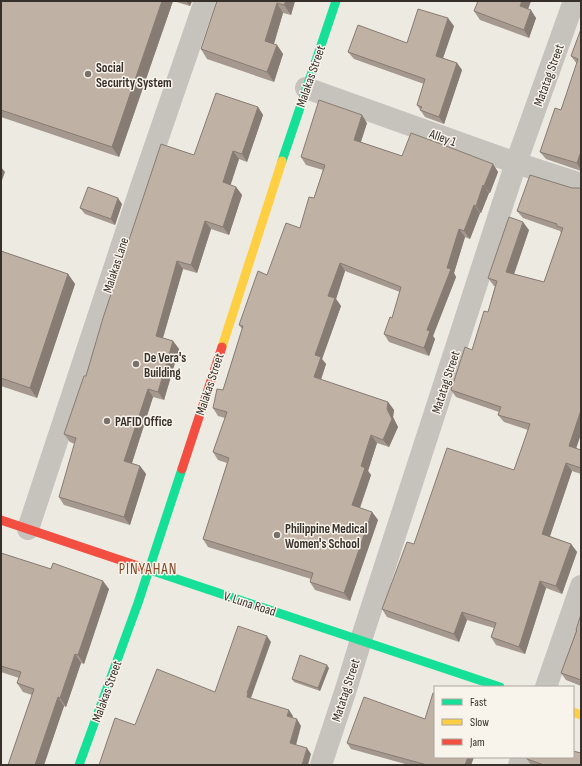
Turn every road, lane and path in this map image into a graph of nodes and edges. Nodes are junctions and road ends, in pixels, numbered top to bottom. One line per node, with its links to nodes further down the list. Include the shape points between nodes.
1 (205, 1): 8 (street, Malakas Lane)
2 (336, 1): 4 (street, Malakas Street)
3 (574, 1): 5 (street, Matatag Street)
4 (306, 88): 5 (street, Alley 1); 9 (street, Malakas Street)
5 (516, 163): 6 (street, Alley 1); 11 (street, Matatag Street)
6 (581, 184)
7 (1, 520): 8 (street, V. Luna Road)
8 (28, 529): 9 (street, V. Luna Road)
9 (149, 570): 11 (street, V. Luna Road); 14 (street, Malakas Street)
10 (581, 586): 13 (street)
11 (361, 640): 12 (street, V. Luna Road); 15 (street, Matatag Street)
12 (497, 686)
13 (546, 686)
14 (79, 765)
15 (321, 765)

